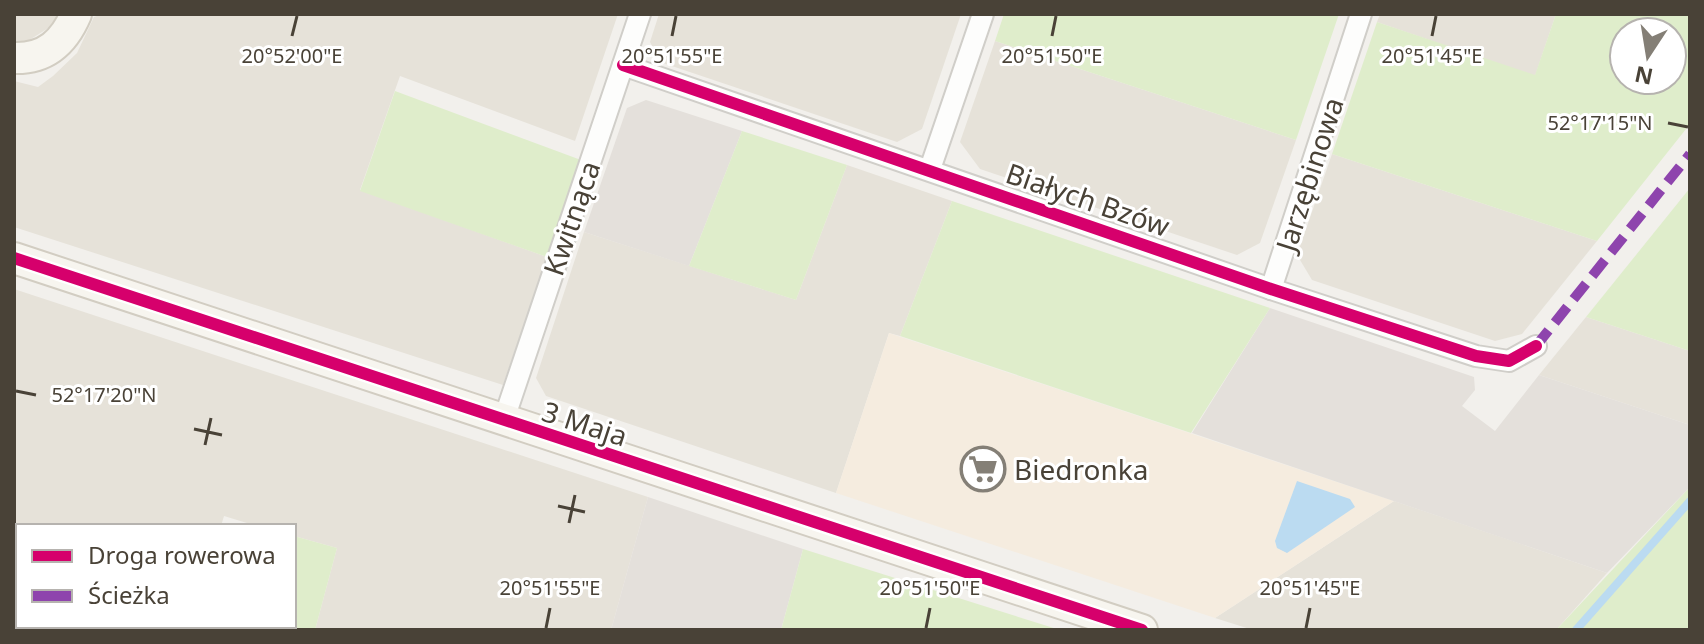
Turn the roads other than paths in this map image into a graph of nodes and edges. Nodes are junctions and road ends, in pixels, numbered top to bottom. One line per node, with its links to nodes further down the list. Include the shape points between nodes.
1 (76, 14): 5 (street, via 54,48)
2 (640, 14): 6 (street, Kwitnąca)
3 (983, 14): 7 (street)
4 (1361, 14): 9 (street, Jarzębinowa)
5 (14, 58)
6 (623, 65): 7 (street, Białych Bzów); 11 (street, Kwitnąca)
7 (930, 169): 9 (street, Białych Bzów)
8 (14, 258): 11 (street, 3 Maja)
9 (1271, 289): 10 (street, Białych Bzów, via 1485,358 1509,361)
10 (1536, 346)
11 (503, 422): 12 (street, 3 Maja)
12 (1142, 630)

